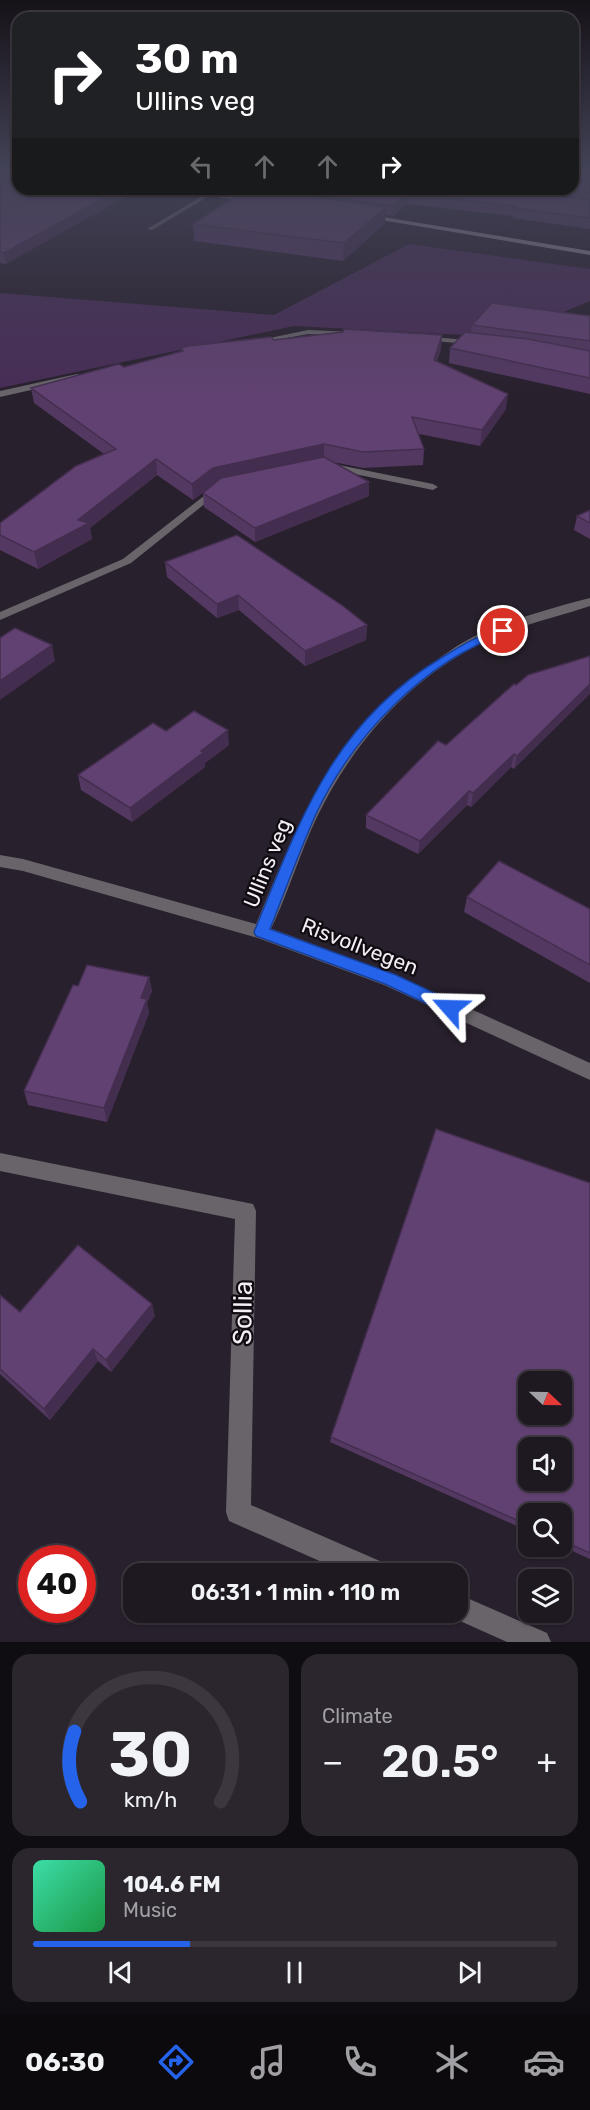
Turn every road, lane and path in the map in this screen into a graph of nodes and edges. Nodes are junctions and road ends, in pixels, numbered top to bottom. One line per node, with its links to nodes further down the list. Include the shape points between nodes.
1 (527, 243): 2 (main road)
2 (590, 253)
3 (364, 334): 5 (street, via 308,332)
4 (409, 336): 6 (street)
5 (244, 344)
6 (491, 345)
7 (84, 375): 8 (street)
8 (0, 394)
9 (313, 468): 11 (street, via 324,465)
10 (228, 486): 13 (street, via 218,488 127,561)
11 (433, 488)
12 (590, 602): 15 (street, Ullins veg, via 481,638 421,675 373,718 330,776 309,814)
13 (0, 615)
14 (0, 861): 15 (street, Risvollvegen)
15 (261, 932): 16 (street, Risvollvegen, via 390,980)
16 (590, 1072)
17 (0, 1162): 18 (street, Sollia, via 246,1211 238,1512)
18 (355, 1563)
19 (468, 1611): 20 (street)
20 (538, 1642)

